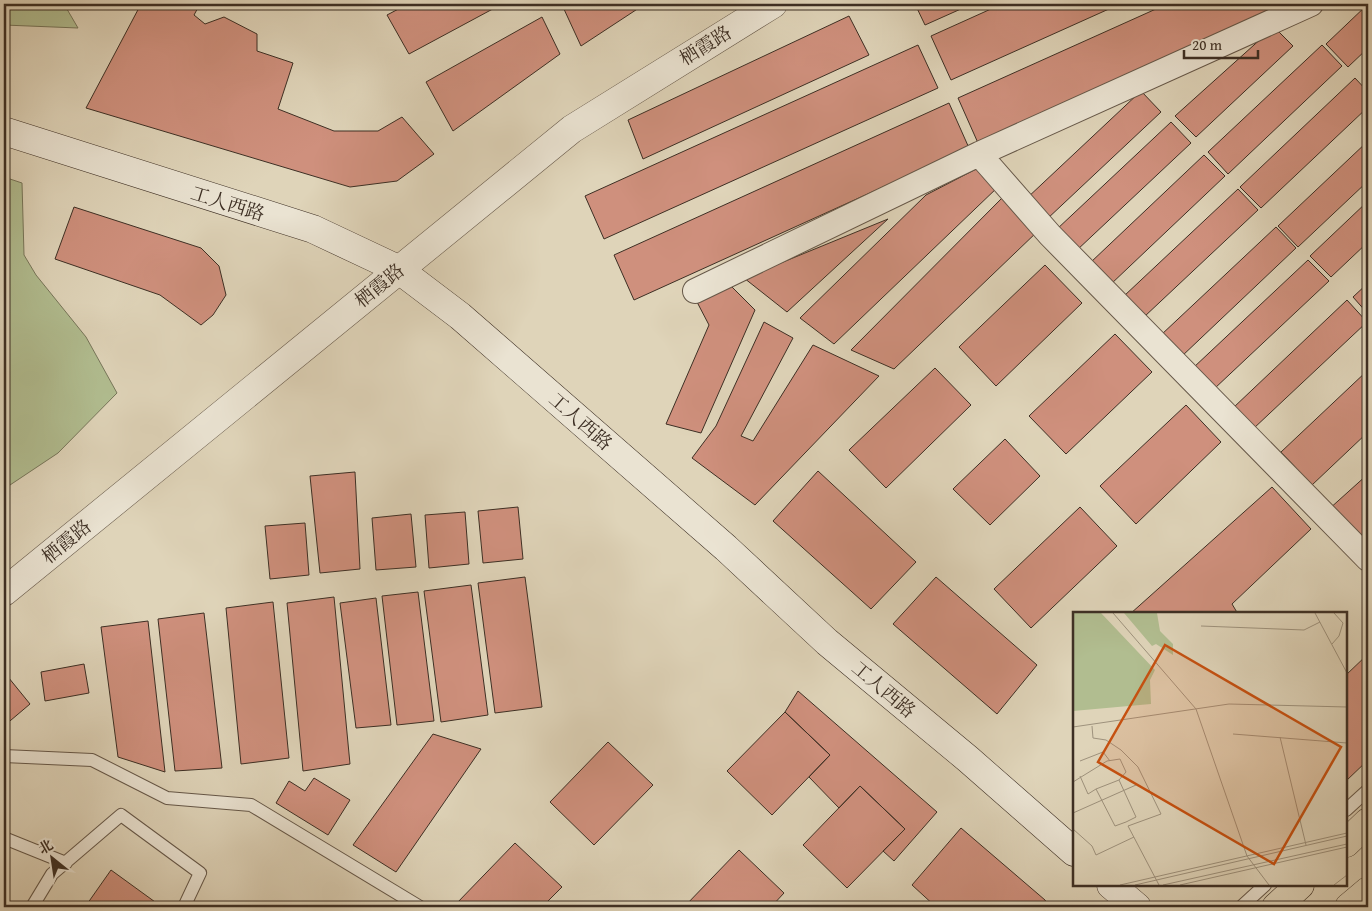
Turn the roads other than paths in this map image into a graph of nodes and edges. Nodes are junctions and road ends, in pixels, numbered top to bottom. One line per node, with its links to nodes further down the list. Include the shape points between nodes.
1 (773, 4): 5 (main road, 栖霞路, via 572,129)
2 (1311, 4): 4 (street)
3 (4, 131): 5 (main road, 工人西路, via 313,229)
4 (979, 154): 6 (street); 7 (street, via 1050,234)
5 (398, 269): 8 (main road, 栖霞路); 15 (main road, 工人西路, via 460,316 726,548 827,642)
6 (696, 291)
7 (1368, 559)
8 (4, 592)
9 (4, 756): 23 (lane, via 92,760 168,798 251,805)
10 (1368, 790): 11 (lane)
11 (1347, 809)
12 (1368, 822): 14 (main road)
13 (4, 838): 16 (lane)
14 (1347, 842)
15 (1073, 851)
16 (66, 863): 21 (lane, via 52,874); 22 (lane, via 121,815 200,872)
17 (1113, 886): 24 (main road)
18 (1264, 886): 25 (lane)
19 (1299, 886): 26 (main road)
20 (1368, 890): 27 (main road)
21 (32, 907)
22 (184, 907)
23 (420, 907)
24 (1137, 907)
25 (1241, 907)
26 (1276, 907)
27 (1350, 907)

